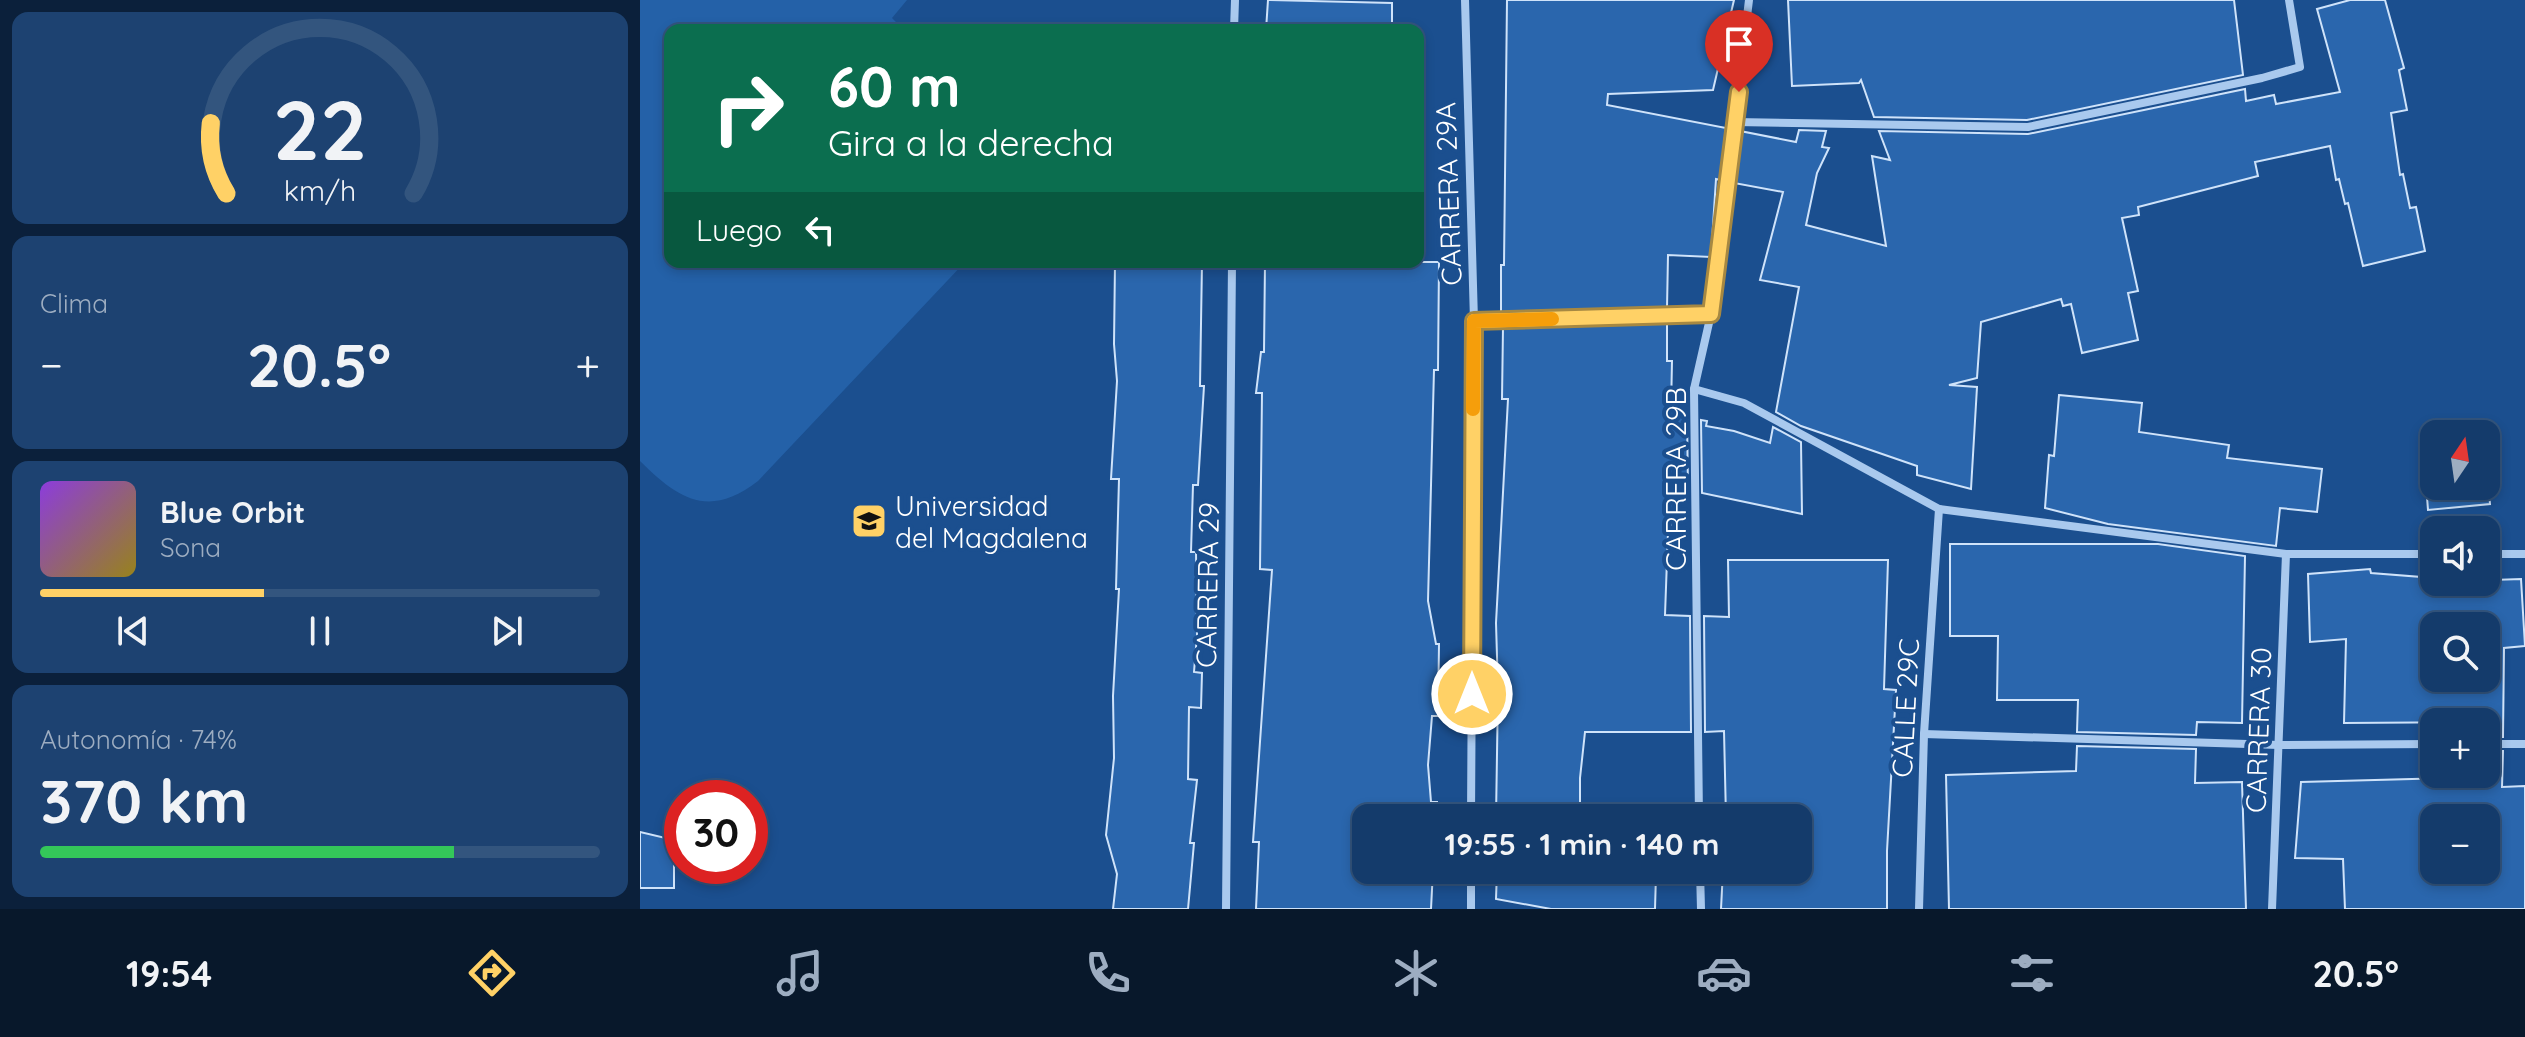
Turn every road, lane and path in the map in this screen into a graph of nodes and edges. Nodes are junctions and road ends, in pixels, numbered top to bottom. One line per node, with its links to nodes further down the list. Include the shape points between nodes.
1 (1235, 0): 5 (street)
2 (1465, 0): 9 (street, CARRERA 29A)
3 (1749, 0): 6 (street, CARRERA 29B)
4 (2289, 0): 6 (street, via 2300,67 2262,78 2028,127)
5 (1234, 24)
6 (1735, 122): 8 (street, CARRERA 29B)
7 (1232, 268): 25 (street, CARRERA 29)
8 (1711, 314): 9 (street); 10 (street, CARRERA 29B)
9 (1474, 321): 21 (street, CARRERA 29A)
10 (1694, 389): 11 (street, via 1744,403); 22 (street, CARRERA 29B)
11 (1939, 509): 12 (street); 16 (street, CALLE 29C)
12 (2286, 554): 13 (street); 20 (street, CARRERA 30)
13 (2420, 554)
14 (2500, 554): 15 (street)
15 (2525, 554)
16 (1924, 734): 20 (street); 28 (street, CALLE 29C)
17 (2420, 744): 20 (street)
18 (2500, 744): 19 (street)
19 (2525, 744)
20 (2279, 745): 29 (street, CARRERA 30)
21 (1471, 804)
22 (1699, 804)
23 (1471, 884): 26 (street)
24 (1700, 884): 27 (street)
25 (1226, 909)
26 (1471, 909)
27 (1701, 909)
28 (1919, 909)
29 (2272, 909)

